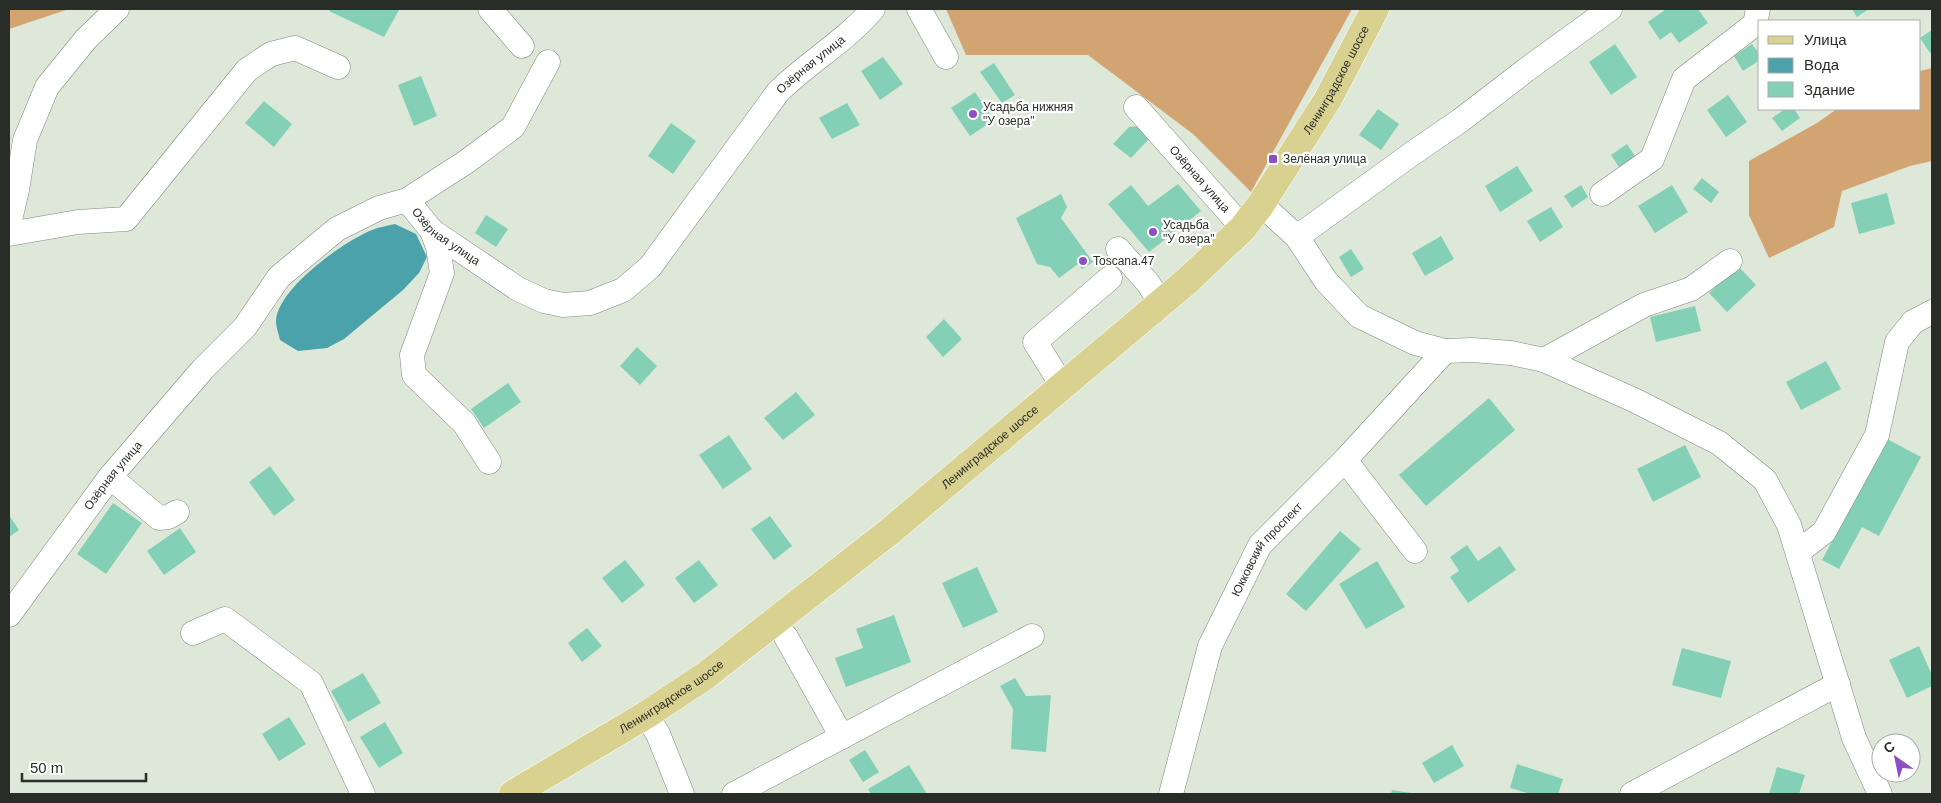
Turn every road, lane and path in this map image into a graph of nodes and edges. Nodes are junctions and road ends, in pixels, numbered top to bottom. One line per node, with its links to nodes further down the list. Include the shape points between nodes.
1 (117, 9): 16 (street, via 86,39 47,87 25,140)
2 (490, 9): 8 (street)
3 (874, 9): 18 (street, Озёрная улица, via 853,32 778,92 650,267 623,290 590,303 563,305 544,301 518,289)
4 (919, 9): 9 (street)
5 (1375, 9): 15 (main road, Ленинградское шоссе, via 1328,99)
6 (1610, 9): 20 (street)
7 (1758, 9): 13 (street, via 1755,24 1684,79 1652,159)
8 (522, 46)
9 (946, 57)
10 (548, 62): 14 (street, via 513,127)
11 (338, 67): 19 (street, via 296,48 271,54 247,70 126,219 78,222)
12 (1136, 107): 17 (street, Озёрная улица)
13 (1602, 194)
14 (407, 200): 18 (street, Озёрная улица); 31 (street, Озёрная улица, via 379,208 337,229 279,277 245,327 203,369)
15 (1261, 204): 17 (main road, Ленинградское шоссе); 20 (street)
16 (9, 224)
17 (1244, 228): 24 (main road, Ленинградское шоссе)
18 (432, 231): 30 (street, via 442,273 412,355 414,375 464,423)
19 (9, 234)
20 (1297, 237): 26 (street, via 1326,281 1359,316 1415,343)
21 (1118, 250): 24 (street, via 1148,283)
22 (1730, 261): 27 (street, via 1691,289 1644,305)
23 (1110, 278): 28 (street, via 1035,342)
24 (1160, 304): 28 (main road, Ленинградское шоссе)
25 (1932, 312): 34 (street, via 1913,322 1897,342 1877,435 1824,532)
26 (1445, 351): 27 (street, via 1472,350); 29 (street, Юкковский проспект)
27 (1544, 360): 34 (street, via 1719,443 1765,480 1789,525)
28 (1062, 386): 40 (main road, Ленинградское шоссе, via 842,570 704,676)
29 (1345, 460): 33 (street); 46 (street, Юкковский проспект, via 1260,545 1210,646)
30 (489, 462)
31 (110, 477): 32 (street, via 159,518); 35 (street, Озёрная улица)
32 (177, 512)
33 (1415, 551)
34 (1798, 552): 39 (street)
35 (9, 616)
36 (193, 633): 42 (street, via 225,619 312,683)
37 (1032, 636): 41 (street)
38 (786, 637): 41 (street)
39 (1838, 684): 47 (street); 48 (street, via 1854,738)
40 (646, 716): 43 (main road, Ленинградское шоссе); 44 (street, via 658,734)
41 (842, 737): 45 (street)
42 (363, 794)
43 (513, 794)
44 (682, 794)
45 (734, 794)
46 (1171, 794)
47 (1632, 794)
48 (1880, 794)

